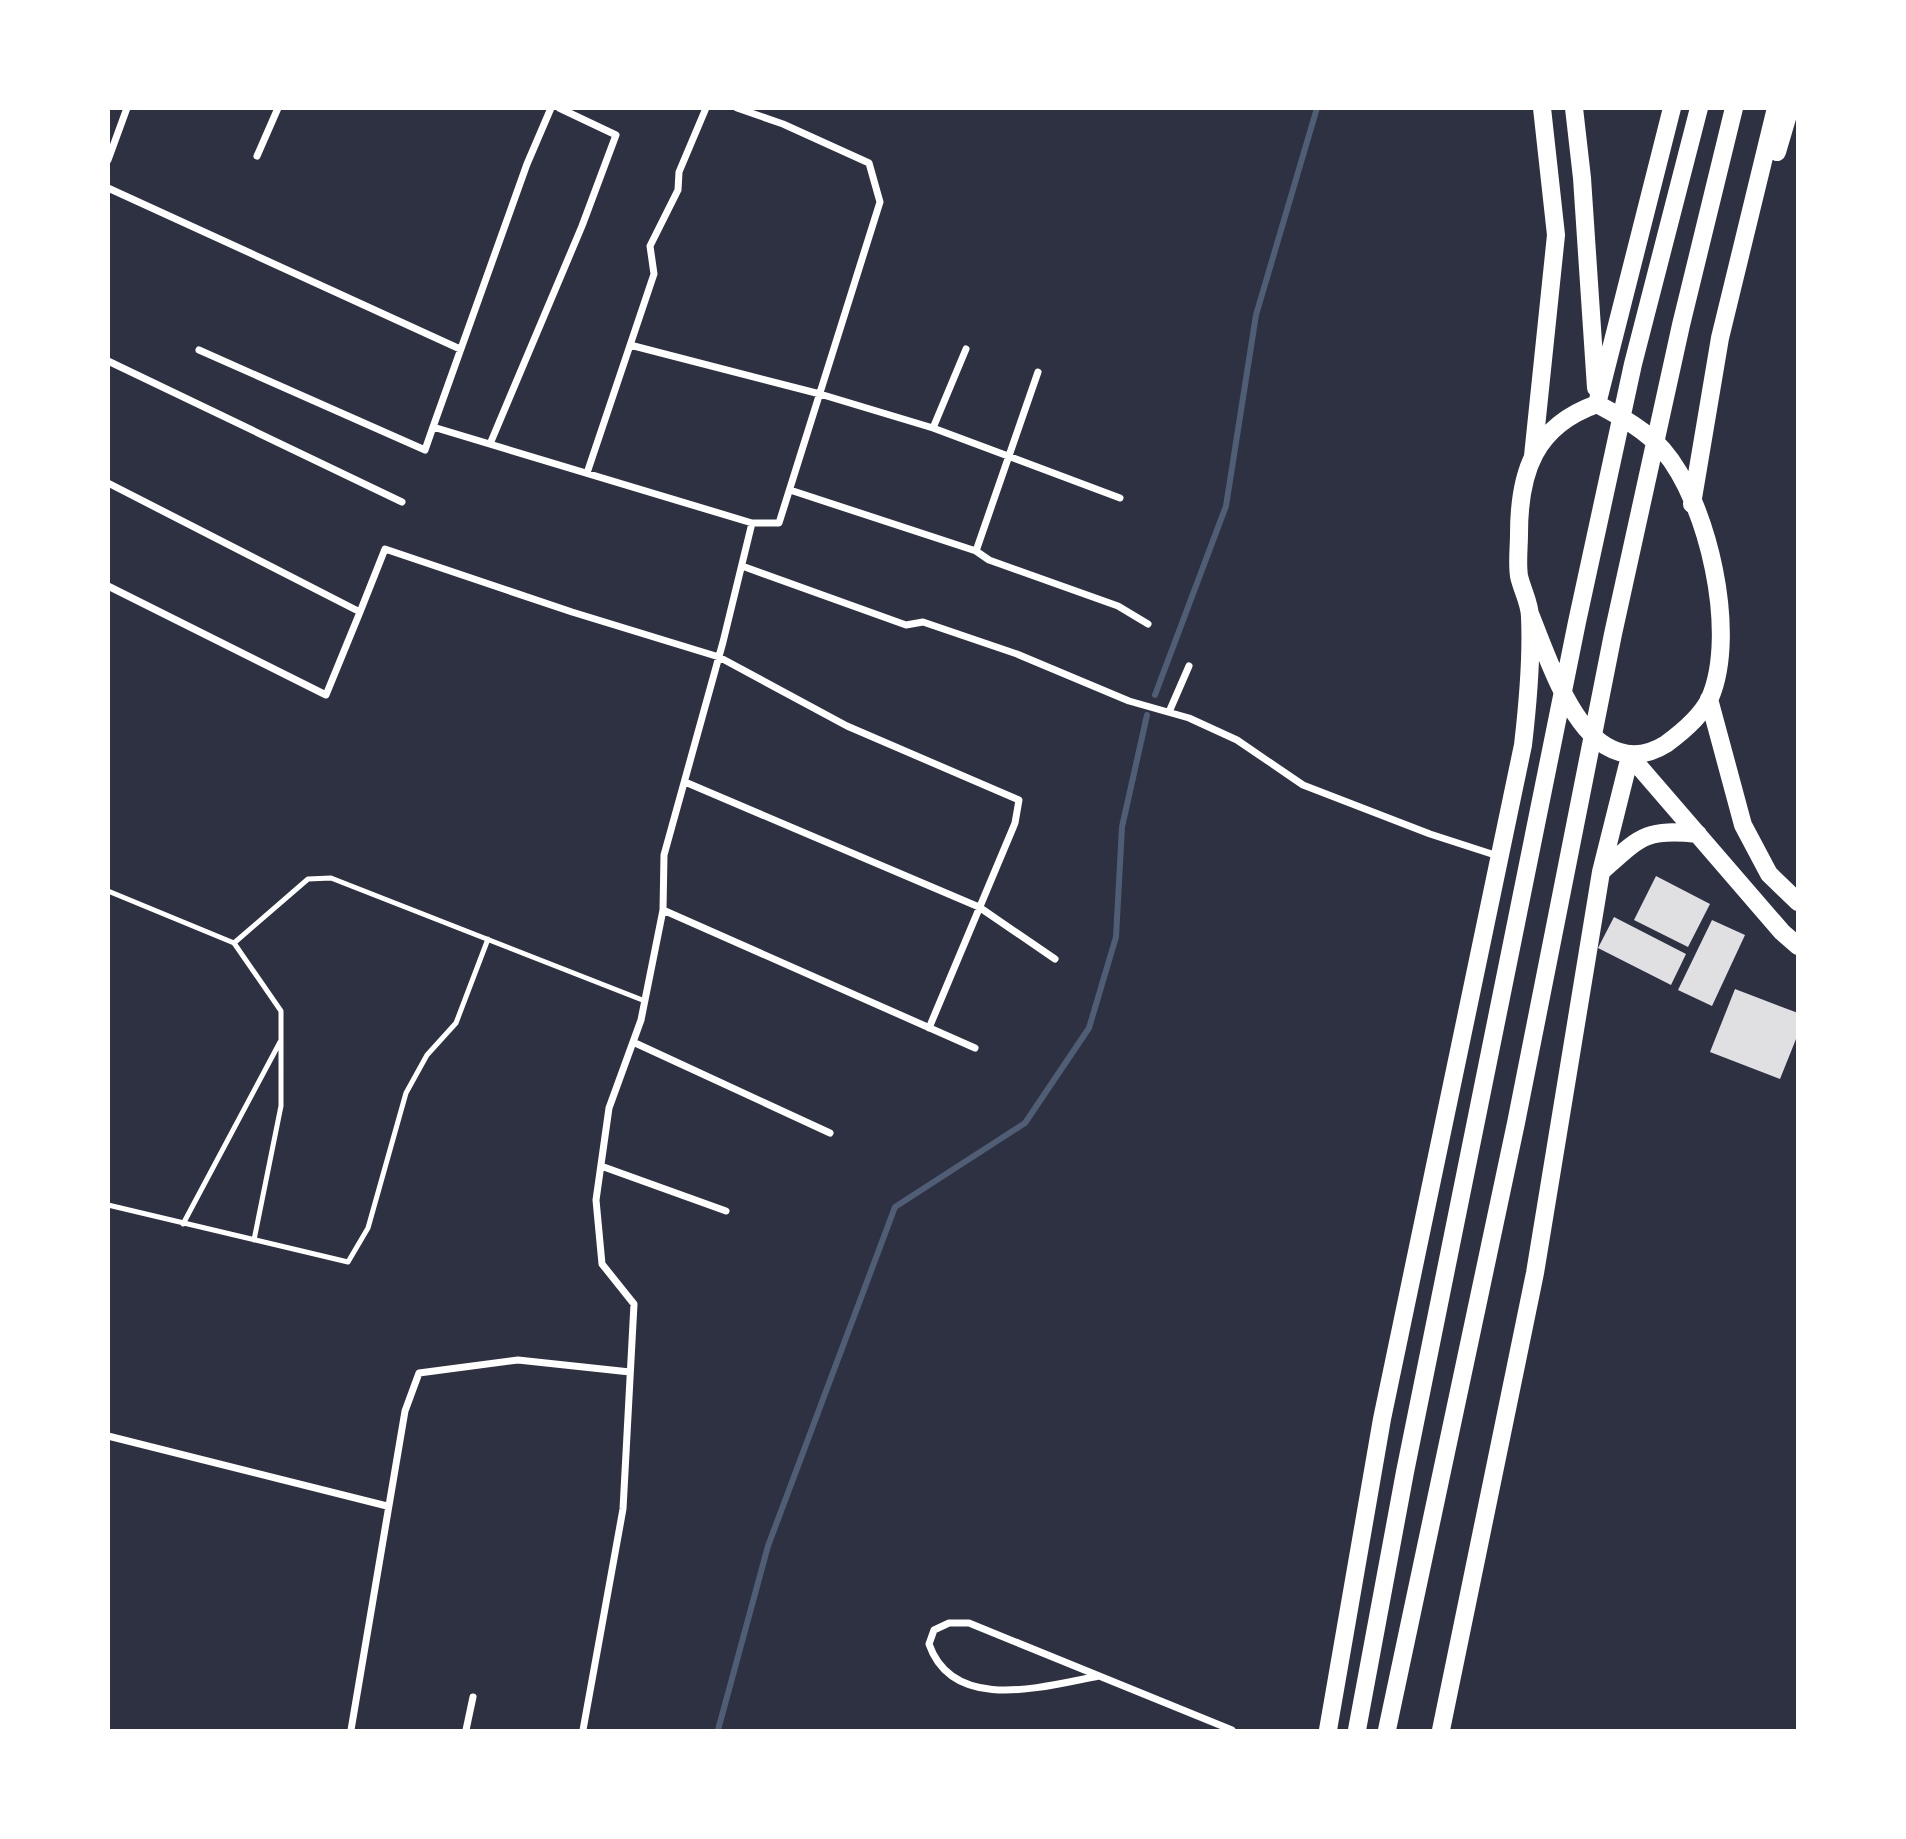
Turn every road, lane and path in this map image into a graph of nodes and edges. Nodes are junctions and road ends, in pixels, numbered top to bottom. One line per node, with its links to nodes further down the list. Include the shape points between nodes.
1 (127, 108): 15 (street)
2 (278, 108): 14 (street)
3 (551, 108): 19 (street)
4 (559, 108): 28 (street, via 616,135)
5 (706, 108): 18 (street, via 679,173 678,190 650,246 654,274)
6 (737, 108): 24 (street, via 869,163 880,202)
7 (1542, 108): 30 (highway, via 1556,235)
8 (1574, 108): 25 (highway)
9 (1672, 108): 25 (highway)
10 (1699, 108): 78 (highway, via 1633,364 1577,622 1405,1472)
11 (1734, 108): 77 (highway, via 1613,634 1516,1123)
12 (1776, 108): 17 (highway)
13 (1790, 108): 17 (highway)
14 (257, 156)
15 (108, 160)
16 (108, 188): 19 (street)
17 (1742, 247): 36 (highway, via 1720,338)
18 (630, 345): 24 (street); 31 (street)
19 (460, 349): 26 (street)
20 (966, 349): 27 (street)
21 (199, 350): 26 (street, via 425,450)
22 (108, 361): 35 (street)
23 (1038, 372): 29 (street)
24 (820, 394): 27 (street); 33 (street)
25 (1597, 404): 30 (highway, via 1572,413); 36 (highway, via 1632,422 1663,450)
26 (433, 427): 28 (street)
27 (933, 428): 29 (street)
28 (491, 444): 31 (street)
29 (1011, 456): 34 (street); 38 (street)
30 (1533, 456): 42 (highway, via 1519,513 1519,575)
31 (587, 473): 37 (street)
32 (108, 483): 41 (street)
33 (790, 489): 37 (street, via 779,523); 38 (street)
34 (1120, 498)
35 (402, 502)
36 (1692, 504): 46 (highway, via 1715,572 1722,617 1719,659)
37 (752, 523): 39 (street)
38 (976, 551): 43 (street, via 989,560 1118,606)
39 (742, 566): 44 (street); 47 (street, via 906,625 923,622)
40 (108, 586): 41 (street, via 327,695)
41 (360, 612): 44 (street, via 385,548)
42 (1530, 614): 48 (highway, via 1554,673 1582,723 1605,746); 51 (highway, via 1525,733)
43 (1148, 624)
44 (719, 657): 49 (street); 55 (street, via 847,726 1019,800 1015,823)
45 (1189, 666): 47 (street)
46 (1709, 699): 48 (highway, via 1680,734 1656,750); 54 (highway, via 1742,825 1769,874)
47 (1169, 712): 51 (street, via 1237,740 1303,785)
48 (1630, 756): 50 (highway); 52 (highway)
49 (685, 782): 55 (street); 56 (street, via 664,855)
50 (1698, 834): 52 (highway, via 1665,831 1648,835); 59 (highway)
51 (1502, 857): 83 (highway, via 1382,1419)
52 (1601, 872): 84 (highway, via 1535,1273)
53 (108, 891): 58 (lane)
54 (1797, 902)
55 (979, 906): 60 (street); 62 (street)
56 (663, 910): 61 (street); 62 (street)
57 (488, 939): 58 (lane, via 331,878 308,879); 61 (lane); 71 (lane, via 456,1023 427,1055 406,1093 368,1228 348,1262)
58 (234, 943): 63 (lane, via 281,1011)
59 (1797, 946)
60 (1055, 959)
61 (645, 1001): 64 (street)
62 (929, 1028): 65 (street)
63 (281, 1039): 70 (lane); 71 (lane, via 281,1106)
64 (633, 1042): 66 (street); 67 (street, via 609,1108)
65 (975, 1048)
66 (830, 1133)
67 (601, 1166): 69 (street); 72 (street, via 596,1199 601,1264 634,1304)
68 (108, 1205): 70 (lane)
69 (726, 1210)
70 (183, 1224): 71 (lane)
71 (254, 1240)
72 (630, 1372): 74 (street, via 518,1360 419,1373 405,1410); 81 (street, via 623,1509)
73 (108, 1436): 74 (street)
74 (387, 1506): 79 (street)
75 (1099, 1676): 75 (street, via 969,1623 949,1623 934,1630 929,1644 935,1662 956,1678 1006,1693); 82 (street)
76 (473, 1697): 80 (street)
77 (1388, 1727)
78 (1358, 1729)
79 (351, 1731)
80 (466, 1731)
81 (583, 1731)
82 (1232, 1731)
83 (1328, 1731)
84 (1441, 1731)

